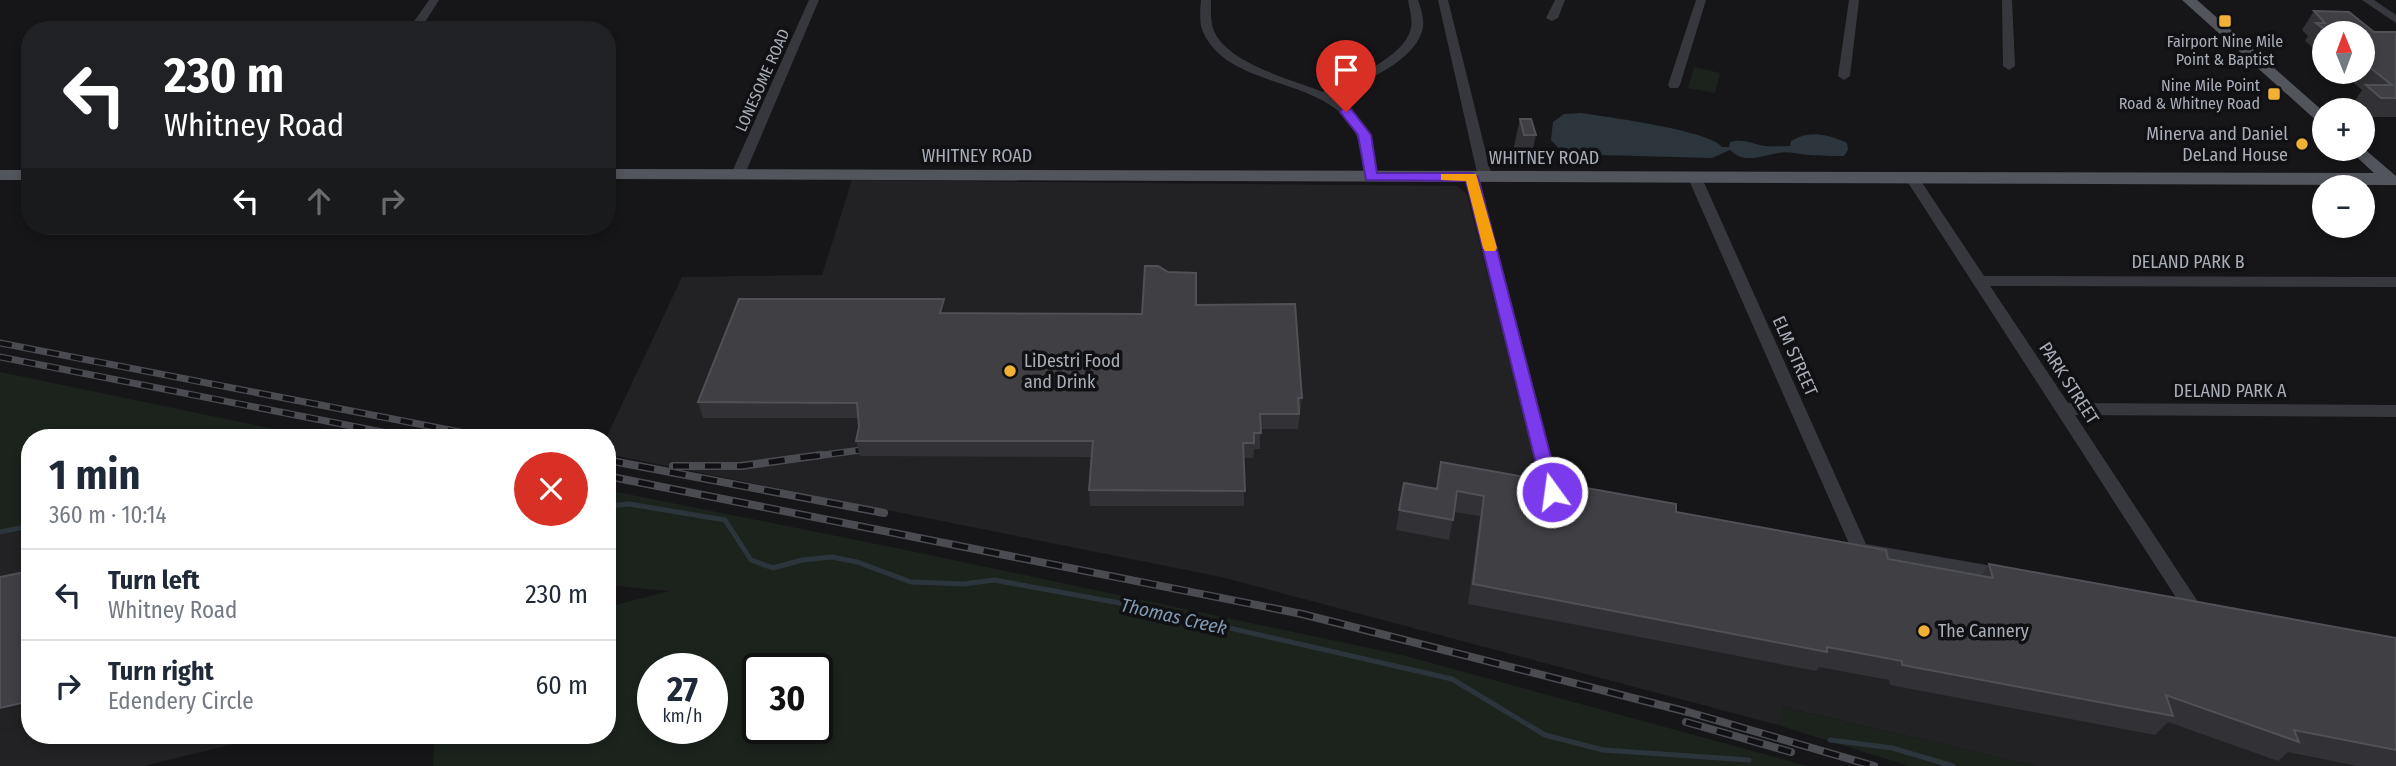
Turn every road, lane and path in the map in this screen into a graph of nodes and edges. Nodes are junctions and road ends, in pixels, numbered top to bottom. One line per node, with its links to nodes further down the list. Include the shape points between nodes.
1 (434, 0): 14 (street)
2 (814, 0): 22 (street, LONESOME ROAD)
3 (1206, 0): 18 (street, via 1207,28 1219,47 1248,65)
4 (1413, 0): 18 (street, via 1417,26 1408,46 1390,61)
5 (1443, 0): 26 (street)
6 (1560, 0): 12 (street)
7 (1700, 0): 17 (street)
8 (1854, 0): 16 (street)
9 (2007, 0): 15 (street)
10 (2189, 0): 19 (main road)
11 (2367, 0): 13 (street)
12 (1552, 18)
13 (2396, 20)
14 (416, 21)
15 (2009, 66)
16 (1843, 76)
17 (1674, 85)
18 (1324, 96): 25 (street, via 1360,127)
19 (2312, 109)
20 (2371, 161): 29 (main road)
21 (616, 174): 22 (main road, WHITNEY ROAD)
22 (738, 174): 25 (main road, WHITNEY ROAD)
23 (0, 175): 24 (main road)
24 (21, 175)
25 (1371, 177): 26 (main road, WHITNEY ROAD)
26 (1478, 177): 27 (main road, WHITNEY ROAD); 34 (street, via 1552,492)
27 (1695, 178): 28 (main road, WHITNEY ROAD); 36 (street, ELM STREET)
28 (1912, 178): 29 (main road, WHITNEY ROAD); 30 (street, PARK STREET)
29 (2394, 180)
30 (1980, 281): 31 (street, DELAND PARK B); 32 (street, PARK STREET)
31 (2396, 282)
32 (2063, 410): 33 (street, DELAND PARK A); 38 (street, PARK STREET, via 2200,610)
33 (2396, 411)
34 (1579, 497)
35 (1833, 545): 36 (street)
36 (1860, 550): 37 (street)
37 (2020, 578)
38 (2167, 604)

